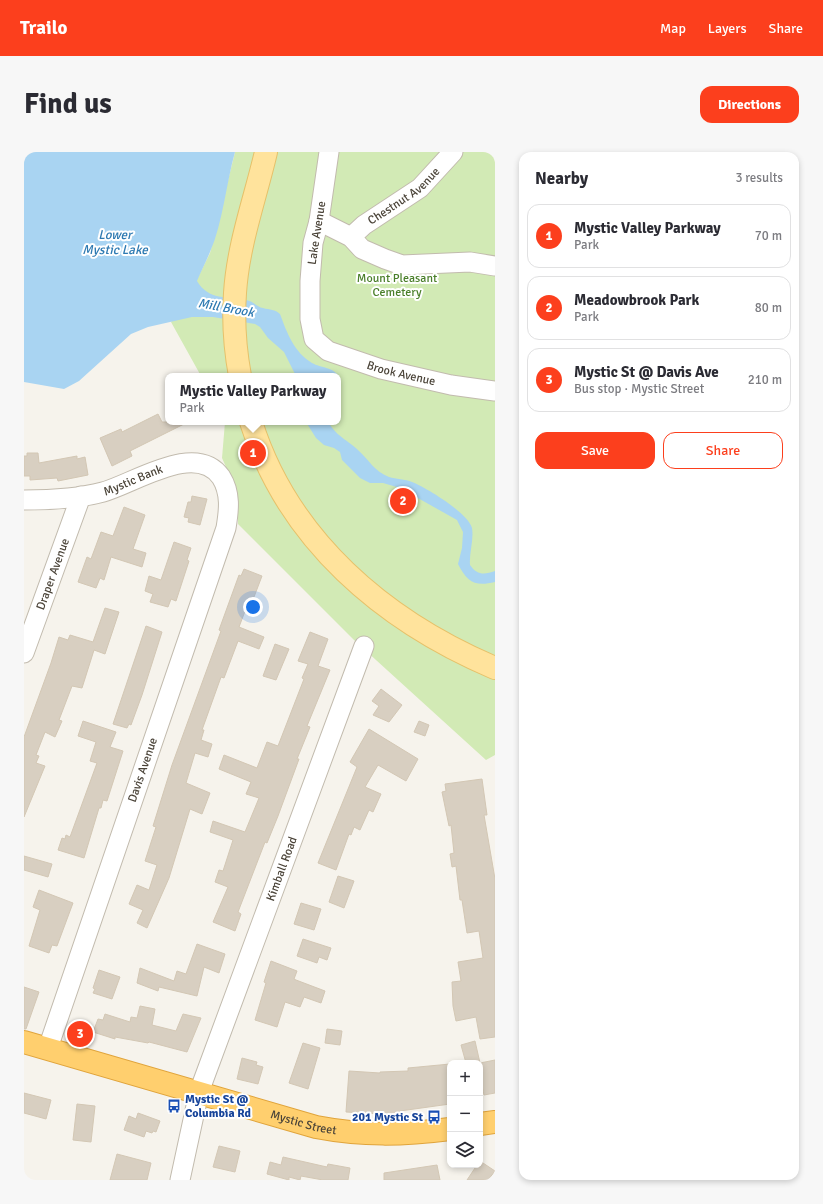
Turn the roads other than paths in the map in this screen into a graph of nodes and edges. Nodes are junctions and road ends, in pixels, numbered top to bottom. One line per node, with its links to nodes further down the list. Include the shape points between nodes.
1 (266, 152): 8 (main road, via 245,234 235,292 234,328)
2 (329, 152): 4 (street, Lake Avenue)
3 (453, 152): 5 (street, Chestnut Avenue, via 420,188)
4 (319, 221): 5 (street); 7 (street, Lake Avenue, via 313,243 310,281 310,319)
5 (351, 236): 6 (street, via 362,249 402,265 470,262)
6 (495, 266)
7 (314, 339): 9 (street, Brook Avenue, via 328,351 381,369 451,385)
8 (240, 373)
9 (495, 391)
10 (252, 425): 16 (main road, via 258,444 279,486 300,520 333,560 379,602 407,621 434,638)
11 (227, 491): 12 (street, Mystic Bank, via 211,466 190,463 169,466 121,487); 18 (street, Davis Avenue, via 229,502 226,528)
12 (81, 496): 13 (street, Mystic Bank); 15 (street, Draper Avenue)
13 (24, 500)
14 (364, 646): 19 (street, Kimball Road)
15 (24, 652)
16 (495, 668)
17 (24, 1042): 18 (highway, Mystic Street)
18 (48, 1048): 19 (highway, Mystic Street)
19 (199, 1092): 22 (highway, Mystic Street, via 329,1130 395,1135); 23 (street, Kimball Road)
20 (495, 1122): 21 (highway)
21 (483, 1124)
22 (447, 1129)
23 (180, 1180)

